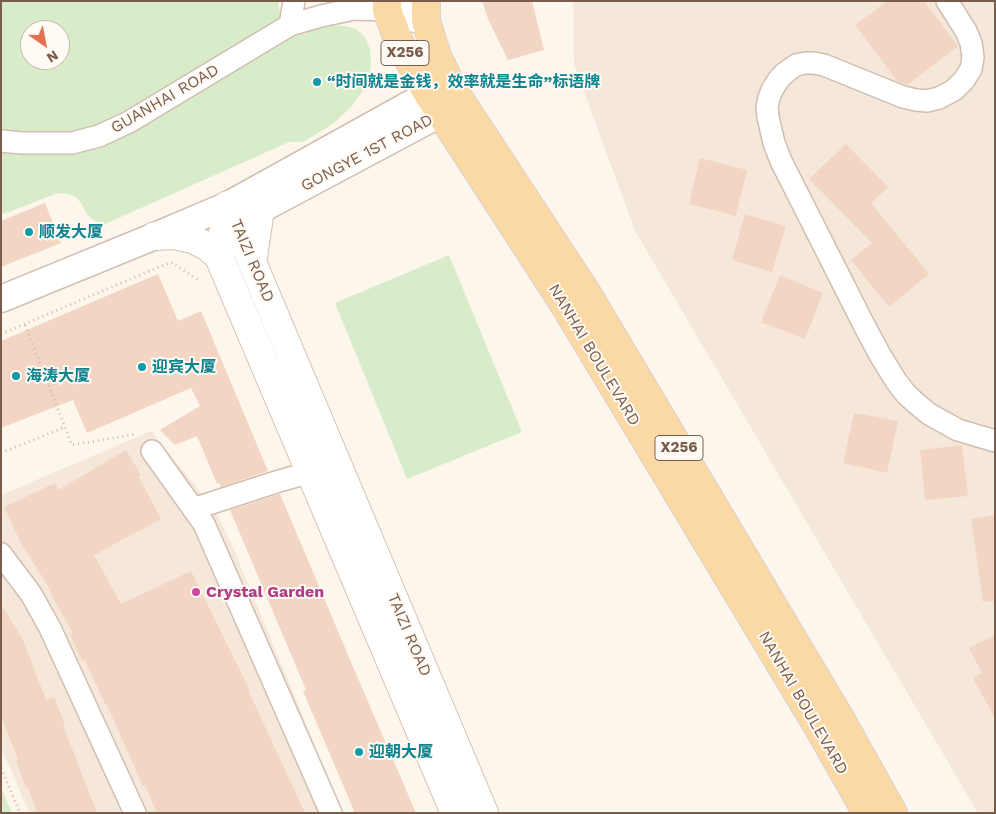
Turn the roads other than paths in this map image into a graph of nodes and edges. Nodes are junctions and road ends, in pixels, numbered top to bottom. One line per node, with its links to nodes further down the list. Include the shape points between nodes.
1 (294, 1): 5 (street)
2 (947, 1): 15 (street, via 966,31 973,57 971,69 954,90 939,98 916,100 814,62 796,65 786,72 772,90 767,107 774,143 782,162 892,374 906,394 929,414 958,430)
3 (389, 3): 4 (main road); 5 (street, GUANHAI ROAD); 7 (main road, NANHAI BOULEVARD / X256, via 399,42)
4 (426, 11): 6 (main road, NANHAI BOULEVARD / X256, via 437,56)
5 (290, 25): 8 (street, GUANHAI ROAD, via 129,122 100,136 72,143)
6 (454, 91): 7 (street, GONGYE 1ST ROAD); 25 (main road, NANHAI BOULEVARD / X256, via 586,292 842,720)
7 (434, 104): 9 (street, GONGYE 1ST ROAD); 10 (street, GONGYE 1ST ROAD); 24 (main road, NANHAI BOULEVARD / X256, via 564,304)
8 (1, 141)
9 (228, 205): 10 (street); 11 (street, GONGYE 1ST ROAD); 12 (main road, TAIZI ROAD); 13 (main road, TAIZI ROAD)
10 (260, 210): 13 (main road)
11 (155, 236): 12 (main road, via 193,239); 14 (street, GONGYE 1ST ROAD)
12 (219, 257): 17 (main road, TAIZI ROAD)
13 (252, 263): 23 (main road, TAIZI ROAD)
14 (1, 299)
15 (995, 441)
16 (152, 451): 18 (street)
17 (311, 472): 18 (street); 22 (main road, TAIZI ROAD)
18 (193, 509): 21 (street, via 204,524)
19 (1, 554): 20 (street, via 31,594 50,628)
20 (134, 813)
21 (331, 813)
22 (455, 813)
23 (484, 813)
24 (867, 813)
25 (893, 813)

